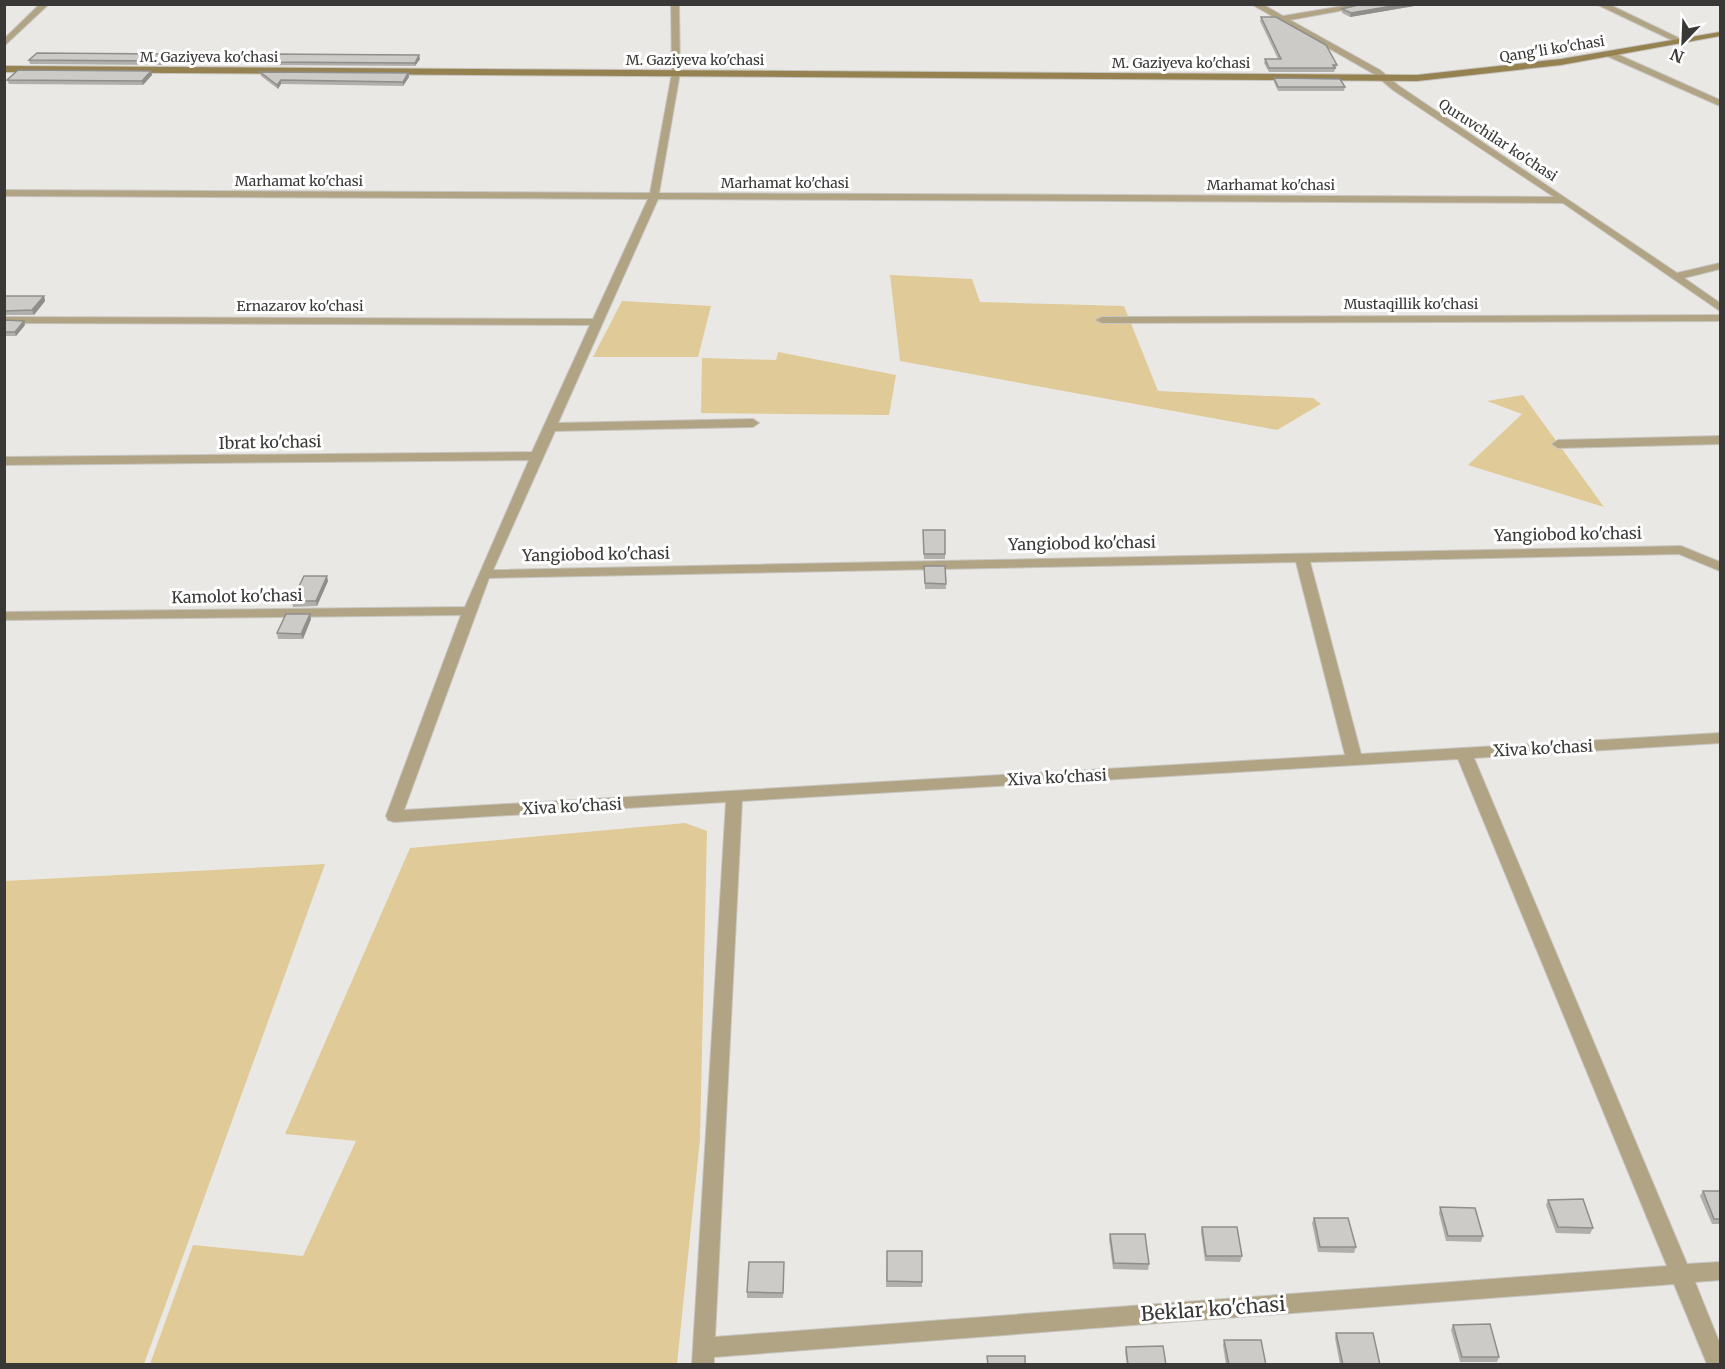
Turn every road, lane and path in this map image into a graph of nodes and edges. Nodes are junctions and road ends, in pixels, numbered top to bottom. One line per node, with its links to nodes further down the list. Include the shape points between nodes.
1 (45, 4): 9 (street)
2 (675, 4): 12 (street)
3 (1255, 4): 6 (street, Quruvchilar ko'chasi)
4 (1373, 4): 6 (street)
5 (1600, 4): 8 (street)
6 (1281, 19): 13 (street, Quruvchilar ko'chasi)
7 (1720, 34): 8 (street, Qang'li ko'chasi)
8 (1682, 41): 10 (street, Qang'li ko'chasi)
9 (4, 45)
10 (1610, 54): 13 (street, Qang'li ko'chasi, via 1480,73); 14 (street)
11 (4, 69): 12 (street, M. Gaziyeva ko'chasi)
12 (676, 74): 13 (street, M. Gaziyeva ko'chasi); 16 (street)
13 (1385, 78): 17 (street, Quruvchilar ko'chasi)
14 (1720, 103)
15 (4, 193): 16 (street, Marhamat ko'chasi)
16 (654, 196): 17 (street, Marhamat ko'chasi); 24 (street)
17 (1565, 200): 19 (street, Quruvchilar ko'chasi)
18 (1720, 266): 19 (street)
19 (1676, 277): 20 (street, Quruvchilar ko'chasi)
20 (1720, 308)
21 (1720, 318): 23 (street, Mustaqillik ko'chasi)
22 (4, 320): 24 (street, Ernazarov ko'chasi)
23 (1102, 320)
24 (596, 322): 26 (street)
25 (753, 423): 26 (street)
26 (549, 427): 29 (street)
27 (1720, 440): 28 (street)
28 (1558, 444)
29 (536, 456): 30 (street, Ibrat ko'chasi); 33 (street)
30 (4, 461)
31 (1302, 557): 32 (street, Yangiobod ko'chasi, via 1681,550); 33 (street, Yangiobod ko'chasi); 38 (street)
32 (1720, 567)
33 (484, 574): 34 (street)
34 (469, 611): 35 (street, Kamolot ko'chasi); 39 (street, Xiva ko'chasi, via 394,816)
35 (4, 616)
36 (1720, 738): 37 (street, Xiva ko'chasi)
37 (1464, 753): 38 (street, Xiva ko'chasi); 41 (street)
38 (1354, 759): 39 (street, Xiva ko'chasi)
39 (734, 796): 42 (street)
40 (1720, 1271): 41 (street, Beklar ko'chasi)
41 (1678, 1273): 42 (street, Beklar ko'chasi); 43 (street)
42 (704, 1356)
43 (1718, 1365)

